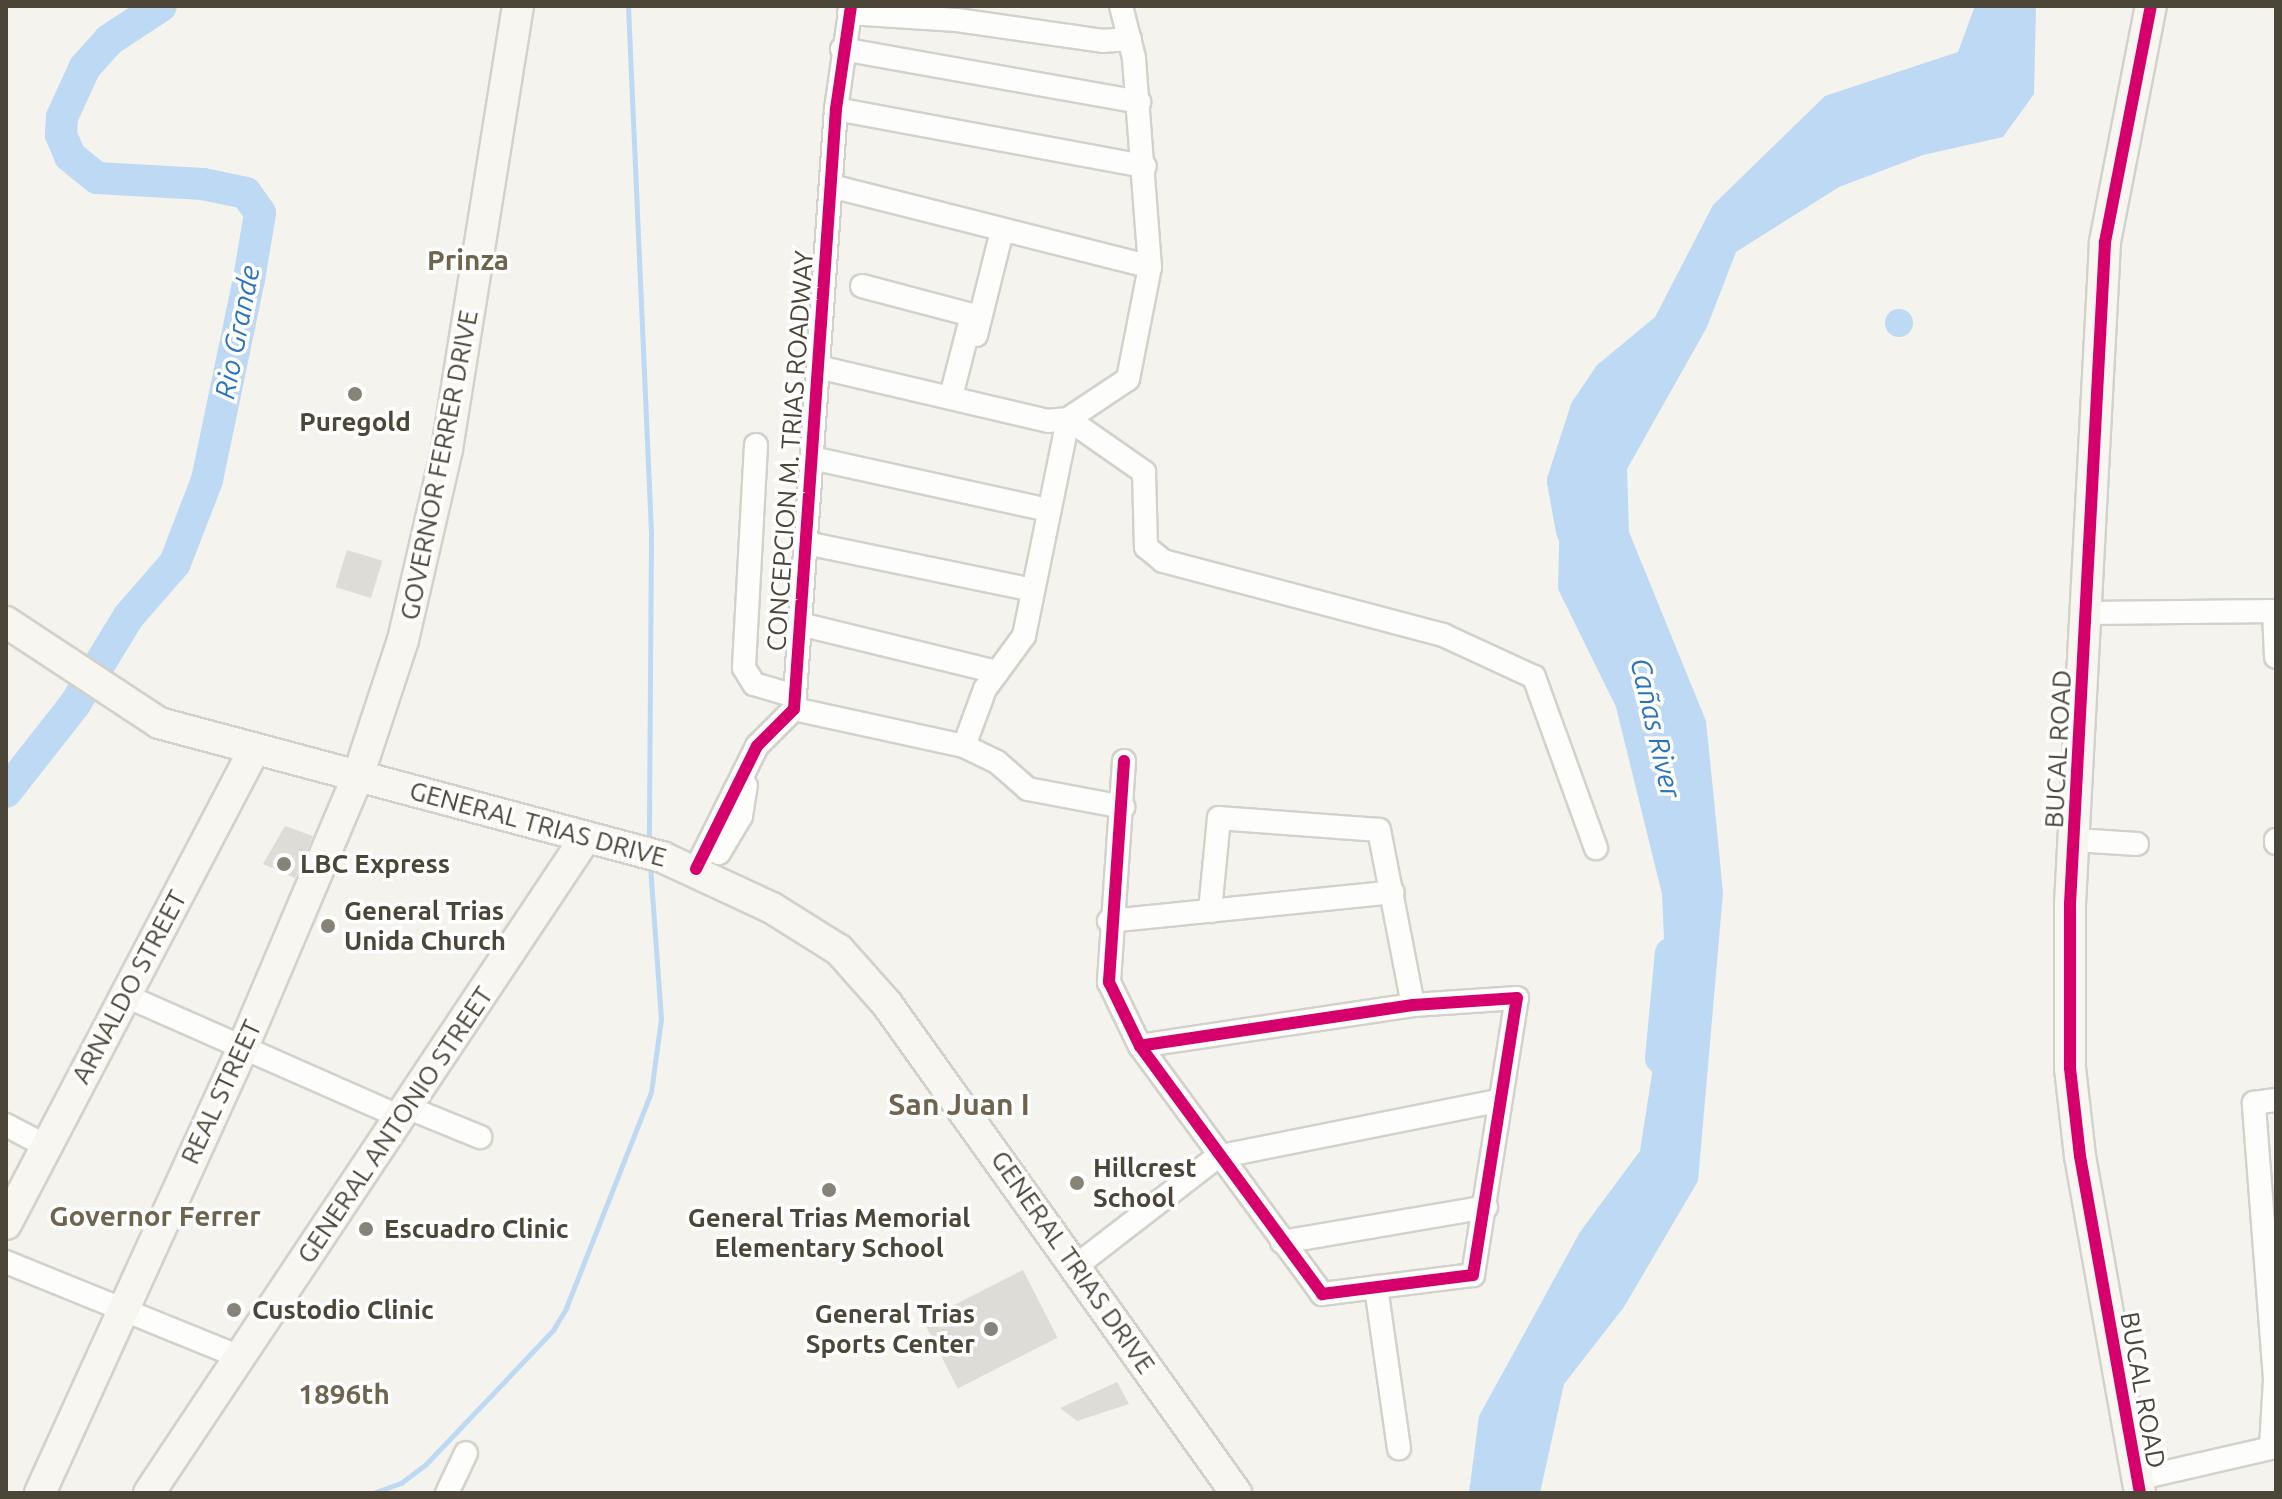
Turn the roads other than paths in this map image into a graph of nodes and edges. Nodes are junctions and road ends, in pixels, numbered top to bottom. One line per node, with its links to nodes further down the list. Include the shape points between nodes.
1 (518, 6): 32 (main road, GOVERNOR FERRER DRIVE, via 447,449 403,640)
2 (1121, 6): 5 (street)
3 (2151, 6): 23 (main road, BUCAL ROAD, via 2105,242)
4 (850, 9): 5 (street, via 1102,41); 6 (street, CONCEPCION M. TRIAS ROADWAY)
5 (1130, 39): 7 (street)
6 (842, 49): 7 (street); 8 (street, CONCEPCION M. TRIAS ROADWAY)
7 (1139, 102): 9 (street)
8 (836, 109): 9 (street); 10 (street, CONCEPCION M. TRIAS ROADWAY)
9 (1145, 166): 12 (street)
10 (831, 186): 11 (street); 14 (street, CONCEPCION M. TRIAS ROADWAY)
11 (1002, 231): 12 (street); 15 (street)
12 (1150, 267): 16 (street, via 1128,379)
13 (862, 286): 15 (street, via 972,315)
14 (818, 367): 15 (street); 18 (street, CONCEPCION M. TRIAS ROADWAY)
15 (955, 397): 16 (street, via 1048,421)
16 (1068, 419): 19 (street); 37 (street, via 1144,472 1146,547 1163,561 1443,635 1534,677 1560,756 1580,788)
17 (756, 445): 28 (street, via 744,668 754,684)
18 (812, 458): 19 (street); 20 (street, CONCEPCION M. TRIAS ROADWAY)
19 (1049, 510): 21 (street)
20 (806, 543): 21 (street); 25 (street, CONCEPCION M. TRIAS ROADWAY)
21 (1033, 590): 27 (street, via 1024,636)
22 (2275, 611): 23 (street); 26 (street)
23 (2088, 613): 35 (main road, BUCAL ROAD)
24 (6, 622): 30 (main road, GENERAL TRIAS DRIVE, via 148,719)
25 (800, 624): 27 (street); 28 (street, CONCEPCION M. TRIAS ROADWAY)
26 (2276, 657)
27 (997, 672): 29 (street)
28 (795, 702): 29 (street); 38 (street, via 757,746 741,816)
29 (964, 746): 33 (street, via 997,762 1028,789)
30 (254, 750): 32 (main road, GENERAL TRIAS DRIVE); 42 (main road, ARNALDO STREET)
31 (1124, 761): 33 (street)
32 (358, 776): 34 (main road, GENERAL TRIAS DRIVE); 45 (main road, REAL STREET)
33 (1123, 807): 41 (street)
34 (586, 837): 38 (main road, GENERAL TRIAS DRIVE); 48 (main road, GENERAL ANTONIO STREET)
35 (2075, 840): 36 (street); 66 (main road, BUCAL ROAD, via 2070,1068)
36 (2137, 844)
37 (1596, 848)
38 (701, 872): 58 (main road, GENERAL TRIAS DRIVE, via 839,950 867,977)
39 (1393, 892): 40 (street); 40 (street, via 1379,830 1232,816 1219,818); 43 (street)
40 (1210, 911): 41 (street)
41 (1109, 921): 44 (street, via 1109,982)
42 (124, 995): 45 (street); 51 (main road, ARNALDO STREET)
43 (1413, 1005): 44 (street); 47 (street, via 1517,998)
44 (1140, 1046): 52 (street)
45 (243, 1047): 48 (street); 60 (main road, REAL STREET)
46 (2276, 1100): 53 (street, via 2254,1103)
47 (1497, 1101): 52 (street); 54 (street)
48 (406, 1113): 50 (street); 61 (main road, GENERAL ANTONIO STREET)
49 (6, 1125): 51 (street)
50 (480, 1137)
51 (46, 1146): 55 (main road, ARNALDO STREET)
52 (1217, 1157): 56 (street); 58 (street)
53 (2266, 1173): 62 (street)
54 (1486, 1207): 56 (street); 59 (street, via 1473,1275)
55 (6, 1224)
56 (1282, 1242): 59 (street, via 1322,1294)
57 (6, 1262): 60 (street)
58 (1076, 1266): 70 (main road, GENERAL TRIAS DRIVE)
59 (1376, 1287): 64 (street)
60 (119, 1312): 61 (street); 67 (main road, REAL STREET)
61 (240, 1357): 68 (main road, GENERAL ANTONIO STREET)
62 (2276, 1379): 63 (street)
63 (2274, 1447): 66 (street)
64 (1399, 1448)
65 (466, 1453): 69 (street)
66 (2138, 1486)
67 (40, 1493)
68 (149, 1493)
69 (447, 1493)
70 (1236, 1493)

